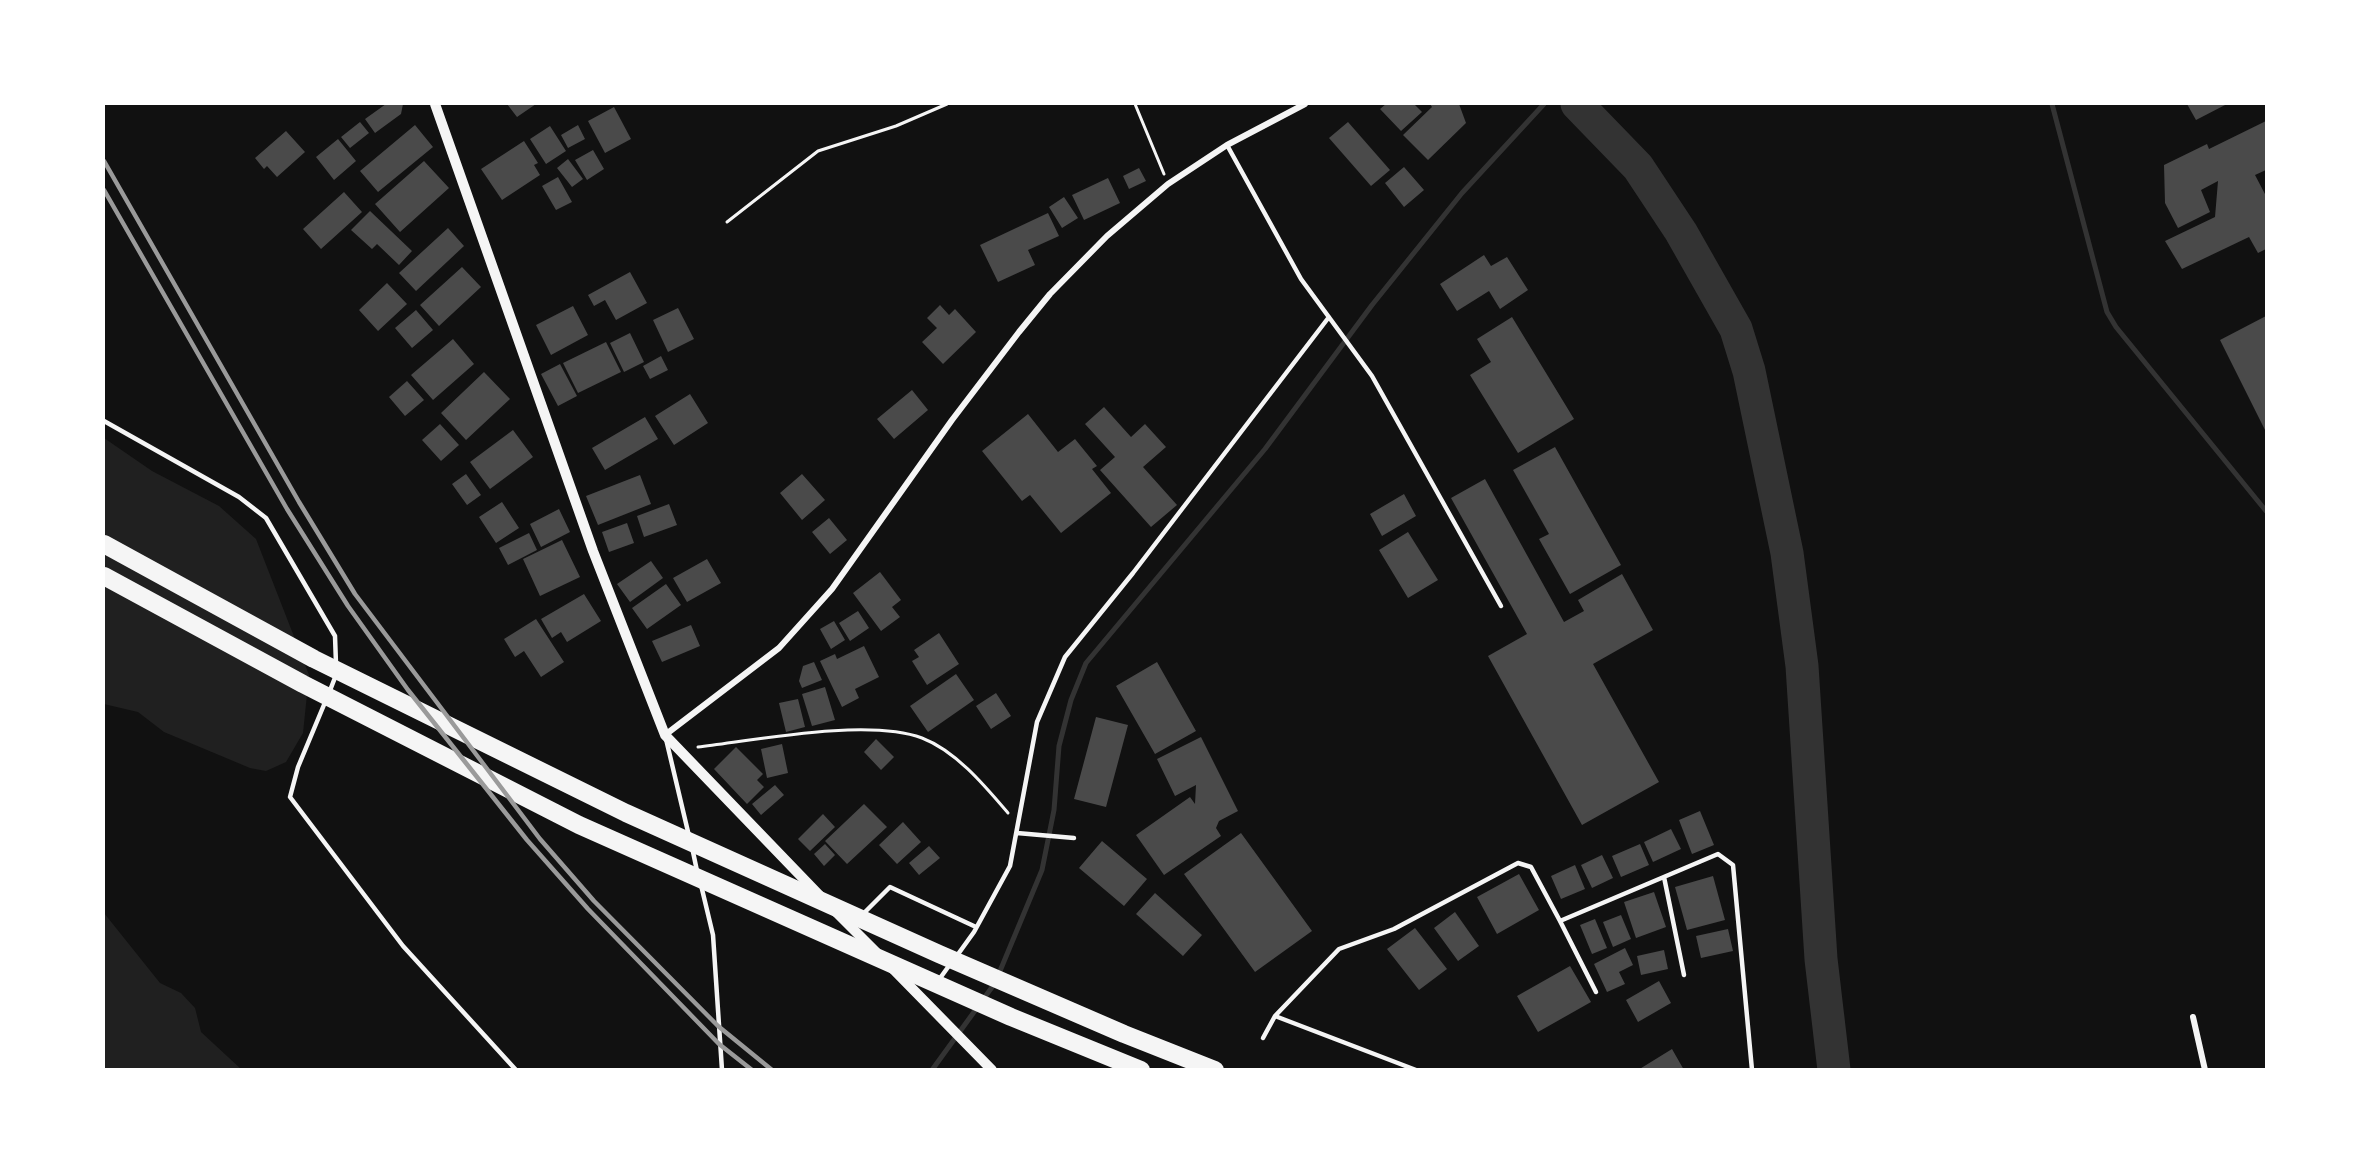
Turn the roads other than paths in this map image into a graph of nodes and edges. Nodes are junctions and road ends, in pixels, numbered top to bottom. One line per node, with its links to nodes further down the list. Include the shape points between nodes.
1 (435, 104): 9 (street, via 593,551)
2 (1305, 104): 3 (street)
3 (1227, 145): 4 (lane, via 1301,279); 9 (street, via 1168,184 1107,236 1050,294 952,420 832,589 779,648)
4 (1329, 317): 8 (lane, via 1372,376); 10 (lane, via 1065,657 1037,722)
5 (104, 421): 22 (lane, via 239,497 266,518 335,636 336,676 298,767 290,797 403,946)
6 (104, 544): 26 (highway, via 314,659 626,813 1023,990)
7 (104, 576): 25 (highway, via 303,684 579,825 1011,1017)
8 (1501, 606)
9 (665, 735): 14 (street); 23 (lane, via 713,935)
10 (1017, 833): 11 (lane); 15 (lane, via 1010,866)
11 (1073, 838)
12 (1664, 877): 13 (lane); 16 (lane); 28 (lane, via 1718,854 1733,865)
13 (1560, 921): 17 (lane); 19 (lane, via 1531,867 1518,863 1394,929 1339,949)
14 (851, 927): 15 (lane, via 890,887); 18 (street)
15 (976, 927): 18 (lane)
16 (1684, 975)
17 (1596, 992)
18 (928, 1004): 24 (street)
19 (1275, 1016): 21 (lane); 27 (lane)
20 (2193, 1017): 29 (street)
21 (1263, 1038)
22 (516, 1070)
23 (722, 1070)
24 (992, 1070)
25 (1141, 1070)
26 (1215, 1070)
27 (1416, 1070)
28 (1752, 1070)
29 (2205, 1070)

